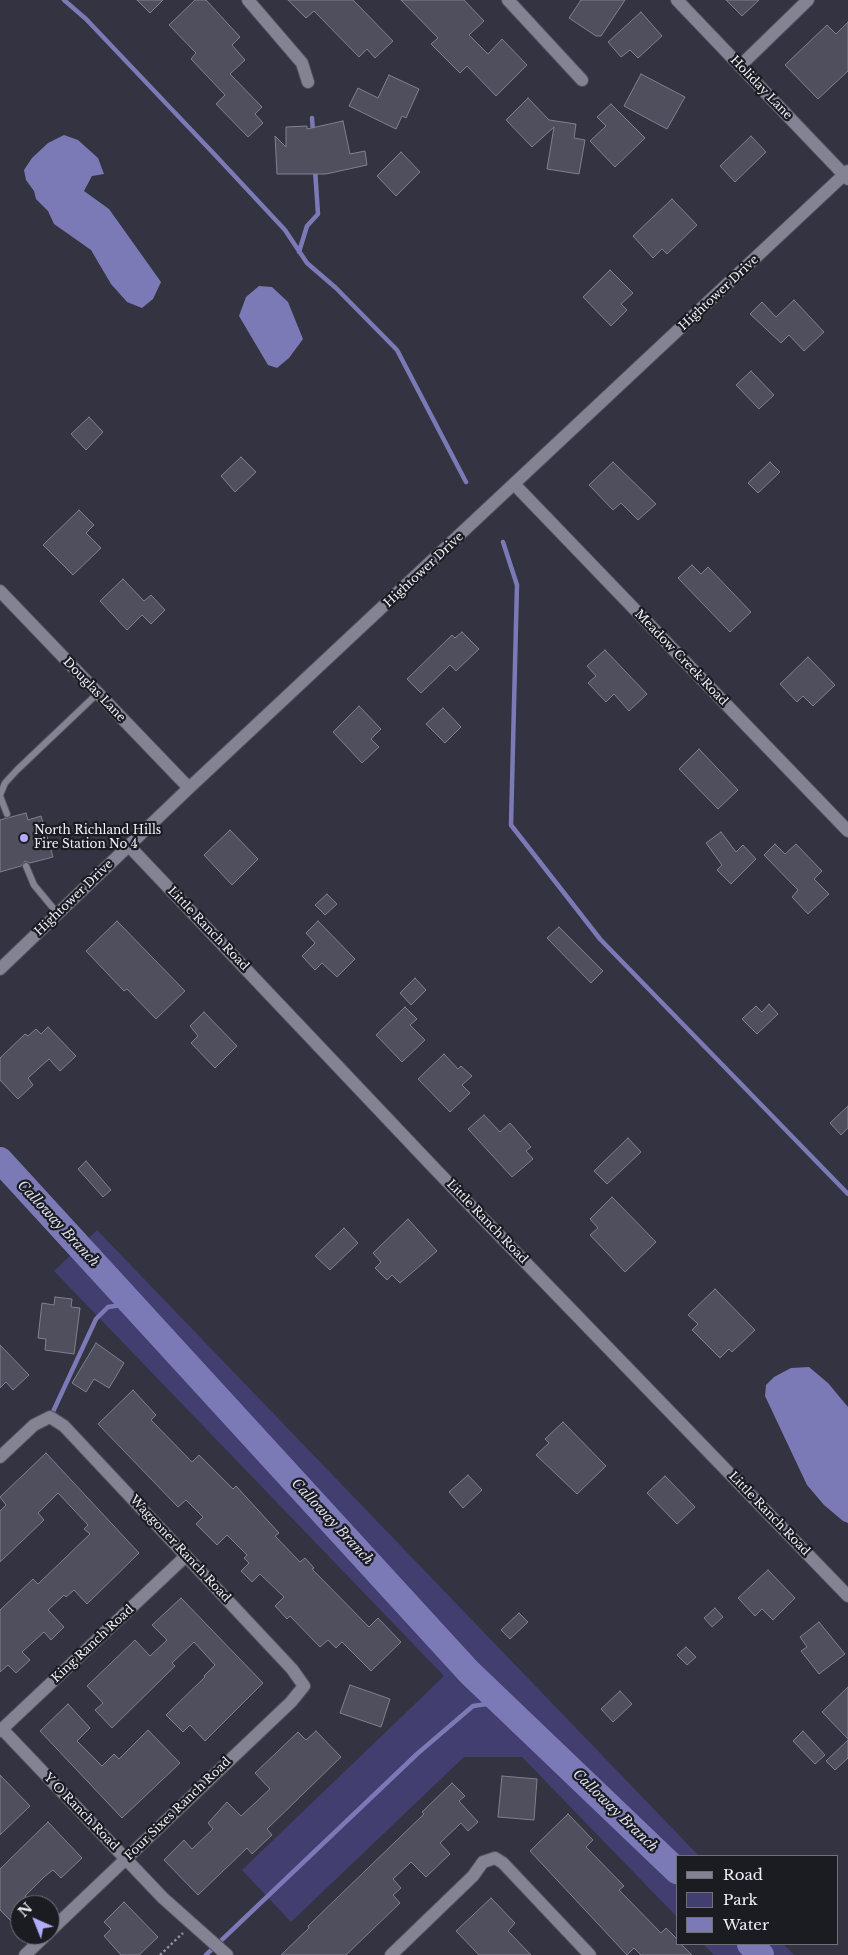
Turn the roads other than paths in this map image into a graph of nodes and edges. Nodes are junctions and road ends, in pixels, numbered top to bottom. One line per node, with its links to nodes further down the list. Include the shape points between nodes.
1 (248, 0): 7 (street, via 302,63)
2 (508, 0): 6 (street)
3 (677, 0): 5 (street, Holiday Lane)
4 (808, 0): 5 (street)
5 (740, 66): 8 (street, Holiday Lane)
6 (582, 80)
7 (308, 82)
8 (847, 175): 9 (street, Hightower Drive)
9 (515, 485): 12 (street, Hightower Drive); 15 (street, Meadow Creek Road)
10 (0, 591): 11 (street, Douglas Lane)
11 (98, 693): 12 (street, Douglas Lane); 13 (lane, via 17,770 5,783)
12 (189, 788): 16 (street, Hightower Drive)
13 (0, 795): 14 (lane)
14 (7, 814)
15 (848, 832)
16 (129, 846): 18 (street, Hightower Drive); 22 (street, Little Ranch Road, via 437,1171)
17 (26, 866): 18 (lane, via 34,886)
18 (58, 914): 19 (street, Hightower Drive)
19 (1, 966)
20 (0, 1457): 21 (street, Waggoner Ranch Road, via 34,1425 50,1417 64,1426)
21 (186, 1556): 23 (street, Waggoner Ranch Road, via 292,1669); 24 (street, King Ranch Road)
22 (848, 1596)
23 (304, 1686): 25 (street, Four Sixes Ranch Road)
24 (1, 1730): 25 (street, Y O Ranch Road)
25 (126, 1859): 26 (street, Four Sixes Ranch Road); 29 (street, Y O Ranch Road, via 163,1898)
26 (60, 1922)
27 (36, 1945): 28 (street)
28 (25, 1955)
29 (227, 1955)
30 (390, 1955): 31 (street, via 473,1876 483,1862 495,1858)
31 (590, 1955)

